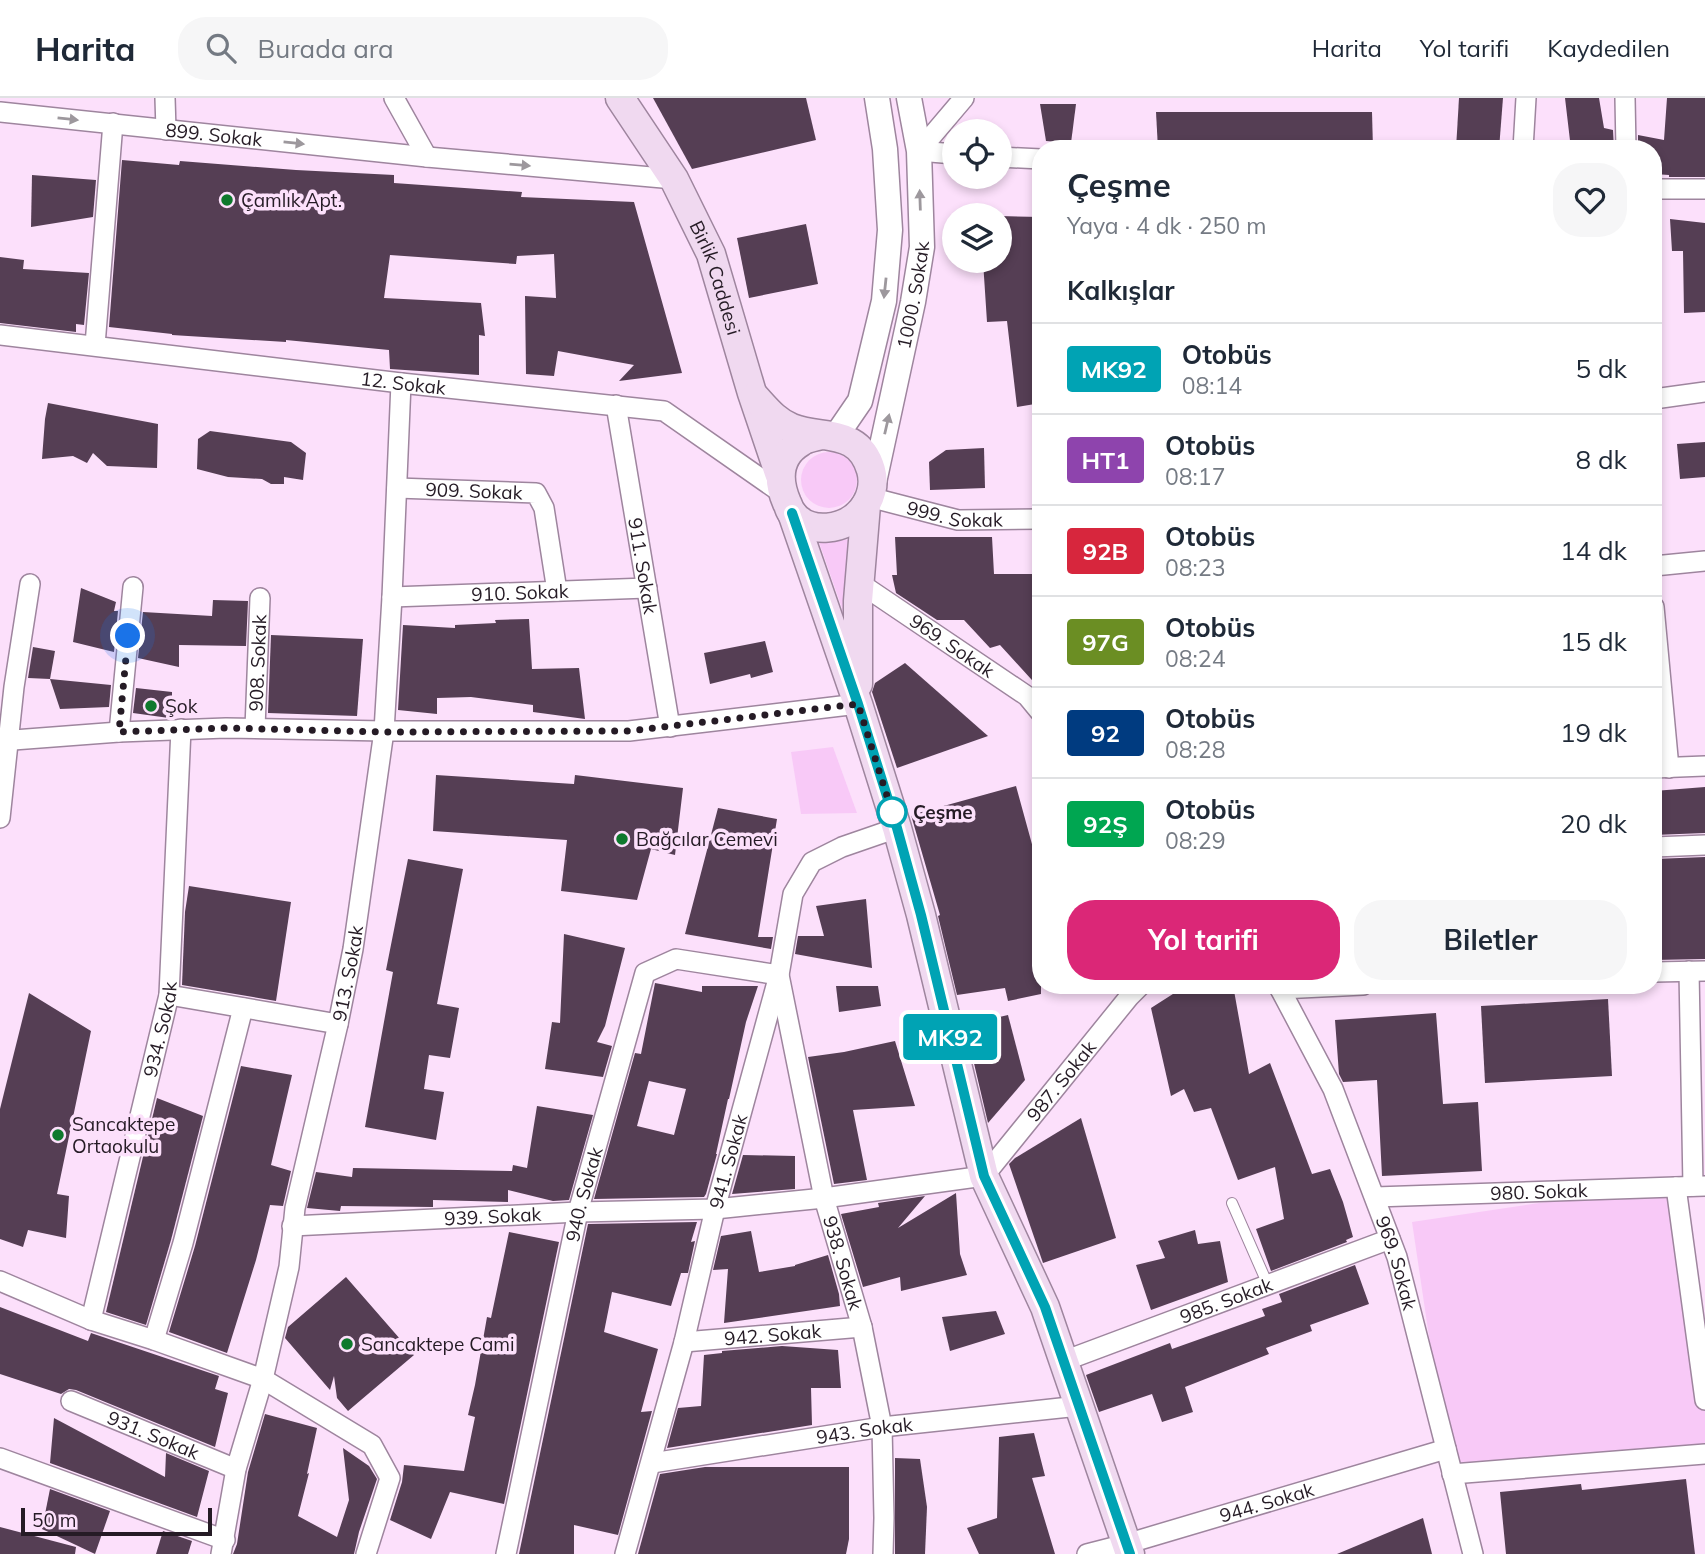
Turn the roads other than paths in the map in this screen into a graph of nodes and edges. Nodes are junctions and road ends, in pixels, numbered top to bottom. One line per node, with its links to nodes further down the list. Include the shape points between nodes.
1 (165, 98): 12 (street)
2 (394, 98): 17 (street)
3 (620, 98): 20 (main road, Birlik Caddesi)
4 (877, 98): 30 (street, one-way to 30, via 890,230 884,301 860,401)
5 (909, 98): 15 (street, 1000. Sokak)
6 (964, 98): 15 (street)
7 (1526, 98): 13 (street)
8 (1625, 98): 14 (street)
9 (39, 107): 10 (street, 899. Sokak); 11 (street, 899. Sokak, one-way to 11)
10 (0, 112)
11 (113, 123): 12 (street, 899. Sokak); 24 (street)
12 (166, 130): 17 (street, 899. Sokak, one-way to 17)
13 (1524, 140)
14 (1626, 140)
15 (919, 151): 16 (street); 33 (street, 1000. Sokak, one-way to 15, via 922,247)
16 (942, 153)
17 (427, 157): 20 (street, 899. Sokak, one-way to 20)
18 (1012, 157): 19 (street)
19 (1032, 158)
20 (674, 178): 27 (main road, Birlik Caddesi, via 711,254)
21 (1662, 189): 22 (street)
22 (1705, 189)
23 (0, 335): 24 (street, 12. Sokak)
24 (95, 345): 25 (street, 12. Sokak)
25 (401, 383): 29 (street, 12. Sokak); 31 (street, 913. Sokak)
26 (1705, 392): 28 (street)
27 (752, 393): 30 (main road, via 773,417 791,428); 32 (main road, Birlik Caddesi)
28 (1662, 398)
29 (617, 405): 32 (street, 12. Sokak, via 664,411); 40 (street, 911. Sokak)
30 (828, 436): 32 (main road, via 802,440 791,449 784,459); 33 (main road, via 847,439 869,460 873,475)
31 (397, 488): 41 (street, 909. Sokak, via 536,493 544,509); 42 (street, 913. Sokak)
32 (785, 493): 33 (main road, via 802,522 830,528 857,516); 45 (main road, Birlik Caddesi)
33 (869, 498): 34 (street, 999. Sokak, via 958,520); 38 (main road, Birlik Caddesi)
34 (1032, 519)
35 (1705, 561): 36 (street)
36 (1662, 565)
37 (30, 584): 51 (street)
38 (860, 584): 44 (street, 969. Sokak); 45 (main road, Birlik Caddesi)
39 (132, 587): 49 (street)
40 (647, 588): 41 (street, 910. Sokak); 46 (street, 911. Sokak)
41 (556, 591): 42 (street, 910. Sokak)
42 (392, 597): 50 (street, 913. Sokak)
43 (260, 598): 48 (street, 908. Sokak)
44 (1032, 702)
45 (858, 704): 46 (street); 55 (main road, Birlik Caddesi)
46 (670, 727): 50 (street)
47 (181, 729): 48 (street); 49 (street); 63 (street, 934. Sokak)
48 (255, 729): 50 (street)
49 (119, 732): 51 (street)
50 (384, 732): 65 (street, 913. Sokak, via 354,949)
51 (3, 741): 54 (street)
52 (1705, 766): 53 (street)
53 (1662, 768)
54 (0, 818)
55 (897, 828): 60 (street, 941. Sokak, via 811,862 793,894); 66 (main road, Birlik Caddesi)
56 (1705, 845): 57 (street)
57 (1662, 847)
58 (1697, 971): 59 (street); 67 (street)
59 (1662, 972)
60 (779, 975): 69 (street, 938. Sokak); 71 (street, 941. Sokak); 72 (street, 940. Sokak, via 676,959 645,974)
61 (1128, 994): 66 (street, 987. Sokak)
62 (1283, 994): 68 (street, 969. Sokak, via 1333,1089)
63 (169, 995): 64 (street); 77 (street, 934. Sokak)
64 (243, 1008): 65 (street); 79 (street)
65 (338, 1024): 73 (street, 913. Sokak)
66 (984, 1176): 69 (street, 939. Sokak); 81 (main road, Birlik Caddesi, via 1045,1307)
67 (1692, 1186): 68 (street, 980. Sokak); 83 (street)
68 (1375, 1197): 74 (street, 969. Sokak)
69 (824, 1198): 71 (street, 939. Sokak); 78 (street, 938. Sokak)
70 (1232, 1203): 76 (lane)
71 (715, 1209): 72 (street, 939. Sokak); 80 (street, 941. Sokak)
72 (579, 1212): 73 (street, 939. Sokak); 96 (street, 940. Sokak)
73 (292, 1226): 82 (street, 913. Sokak, via 289,1267)
74 (1390, 1239): 76 (street, 985. Sokak); 87 (street, 969. Sokak)
75 (0, 1280): 77 (street)
76 (1268, 1285): 81 (street, 985. Sokak)
77 (91, 1320): 79 (street)
78 (862, 1327): 80 (street, 942. Sokak); 86 (street, 938. Sokak)
79 (154, 1340): 82 (street)
80 (684, 1342): 90 (street, 941. Sokak)
81 (1064, 1361): 85 (main road, Birlik Caddesi)
82 (263, 1378): 91 (street, 913. Sokak); 95 (street, via 372,1445 390,1478)
83 (1705, 1399)
84 (71, 1401): 91 (street, 931. Sokak)
85 (1079, 1406): 86 (street, 943. Sokak); 94 (main road, Birlik Caddesi)
86 (882, 1427): 90 (street, 943. Sokak); 98 (street, 938. Sokak)
87 (1446, 1449): 92 (street, 969. Sokak); 94 (street, 944. Sokak)
88 (1705, 1454): 92 (street)
89 (0, 1458): 93 (street)
90 (652, 1463): 97 (street, 941. Sokak)
91 (236, 1468): 93 (street, 913. Sokak)
92 (1452, 1474): 100 (street, 969. Sokak)
93 (223, 1547)
94 (1128, 1549): 99 (street, 944. Sokak)
95 (366, 1554)
96 (506, 1554)
97 (625, 1554)
98 (883, 1554)
99 (1087, 1554)
100 (1473, 1554)

